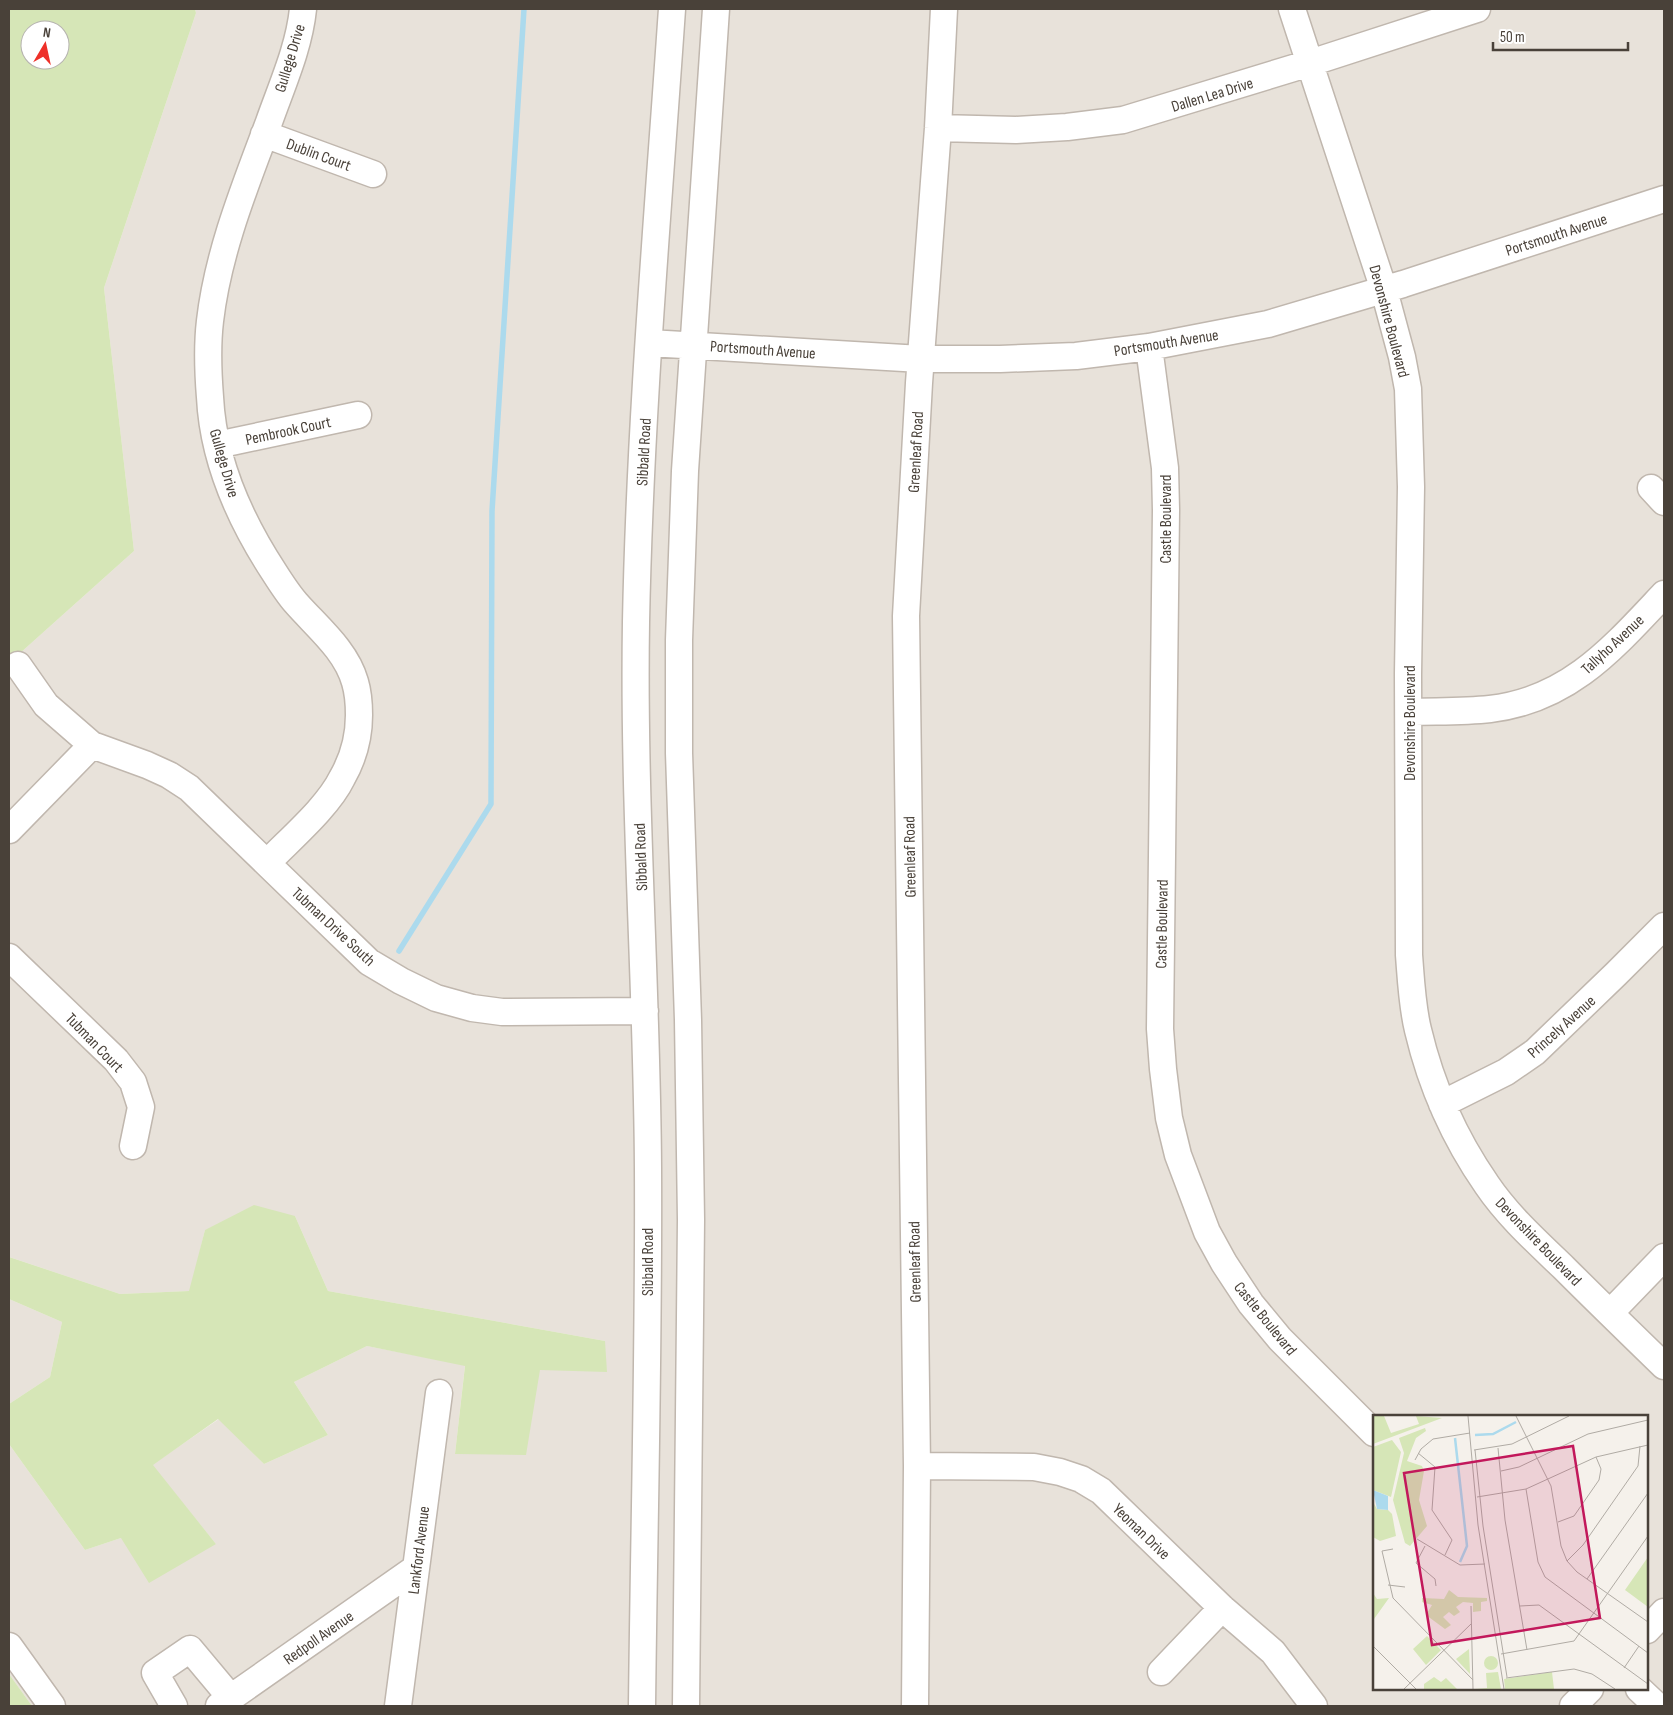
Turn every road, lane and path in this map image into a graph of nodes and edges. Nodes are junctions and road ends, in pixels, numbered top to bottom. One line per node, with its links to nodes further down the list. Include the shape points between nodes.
1 (303, 9): 9 (street, Gullege Drive, via 296,46)
2 (672, 9): 13 (street, Sibbald Road)
3 (716, 9): 14 (street)
4 (944, 9): 8 (street, Greenleaf Road)
5 (1292, 9): 7 (street, Devonshire Boulevard)
6 (1477, 9): 7 (street, Dallen Lea Drive)
7 (1310, 63): 8 (street, Dallen Lea Drive, via 1123,120 1067,128); 12 (street, Devonshire Boulevard)
8 (938, 128): 16 (street, Greenleaf Road)
9 (264, 134): 10 (street, Dublin Court); 18 (street, Gullege Drive, via 228,237 210,322 210,400)
10 (373, 174)
11 (1664, 199): 12 (street, Portsmouth Avenue)
12 (1384, 290): 15 (street, Portsmouth Avenue, via 1268,324); 21 (street, Devonshire Boulevard, via 1408,389)
13 (649, 343): 14 (street, Portsmouth Avenue); 27 (street, Sibbald Road, via 638,549 636,678)
14 (694, 345): 16 (street, Portsmouth Avenue); 49 (street, via 685,471 679,640 691,1220)
15 (1149, 347): 16 (street, Portsmouth Avenue, via 1076,356); 34 (street, Castle Boulevard, via 1160,425 1166,510 1160,1029 1169,1118 1178,1155 1207,1232 1224,1263 1251,1304 1280,1339)
16 (921, 359): 35 (street, Greenleaf Road, via 906,616)
17 (358, 415): 18 (street, Pembrook Court)
18 (217, 445): 24 (street, Gullege Drive, via 230,489 254,540 296,602 345,660 355,681 359,703 359,729 342,780)
19 (1664, 594): 21 (street, Tallyho Avenue, via 1611,650 1579,676 1550,692 1525,702 1490,709)
20 (18, 665): 22 (street, via 46,705)
21 (1410, 712): 28 (street, Devonshire Boulevard, via 1408,862 1411,992 1417,1029)
22 (92, 745): 23 (street); 24 (street, Tubman Drive South, via 147,765 189,788)
23 (9, 830)
24 (267, 862): 27 (street, Tubman Drive South, via 370,962 436,998 502,1012)
25 (1664, 926): 28 (street, Princely Avenue, via 1535,1052 1506,1072)
26 (9, 957): 29 (street, Tubman Court, via 116,1060 133,1082 141,1107)
27 (645, 1011): 48 (street, Sibbald Road, via 648,1168)
28 (1442, 1104): 31 (street, Devonshire Boulevard, via 1487,1186 1519,1225)
29 (133, 1146)
30 (1664, 1257): 31 (street)
31 (1610, 1314): 32 (street, Devonshire Boulevard)
32 (1664, 1366)
33 (439, 1393): 36 (street, Lankford Avenue)
34 (1373, 1432)
35 (917, 1466): 37 (street, Yeoman Drive, via 1034,1468 1081,1479 1101,1491); 50 (street, Greenleaf Road)
36 (416, 1568): 44 (street, Redpoll Avenue); 47 (street, Lankford Avenue)
37 (1222, 1608): 41 (street); 51 (street, Yeoman Drive, via 1272,1652)
38 (1664, 1612): 39 (street)
39 (1648, 1629)
40 (9, 1646): 45 (street)
41 (1161, 1672)
42 (1589, 1690): 52 (street)
43 (1640, 1690): 53 (street)
44 (225, 1702): 46 (street, via 190,1649 155,1673)
45 (52, 1706)
46 (174, 1706)
47 (398, 1706)
48 (642, 1706)
49 (686, 1706)
50 (915, 1706)
51 (1314, 1706)
52 (1573, 1706)
53 (1657, 1706)

